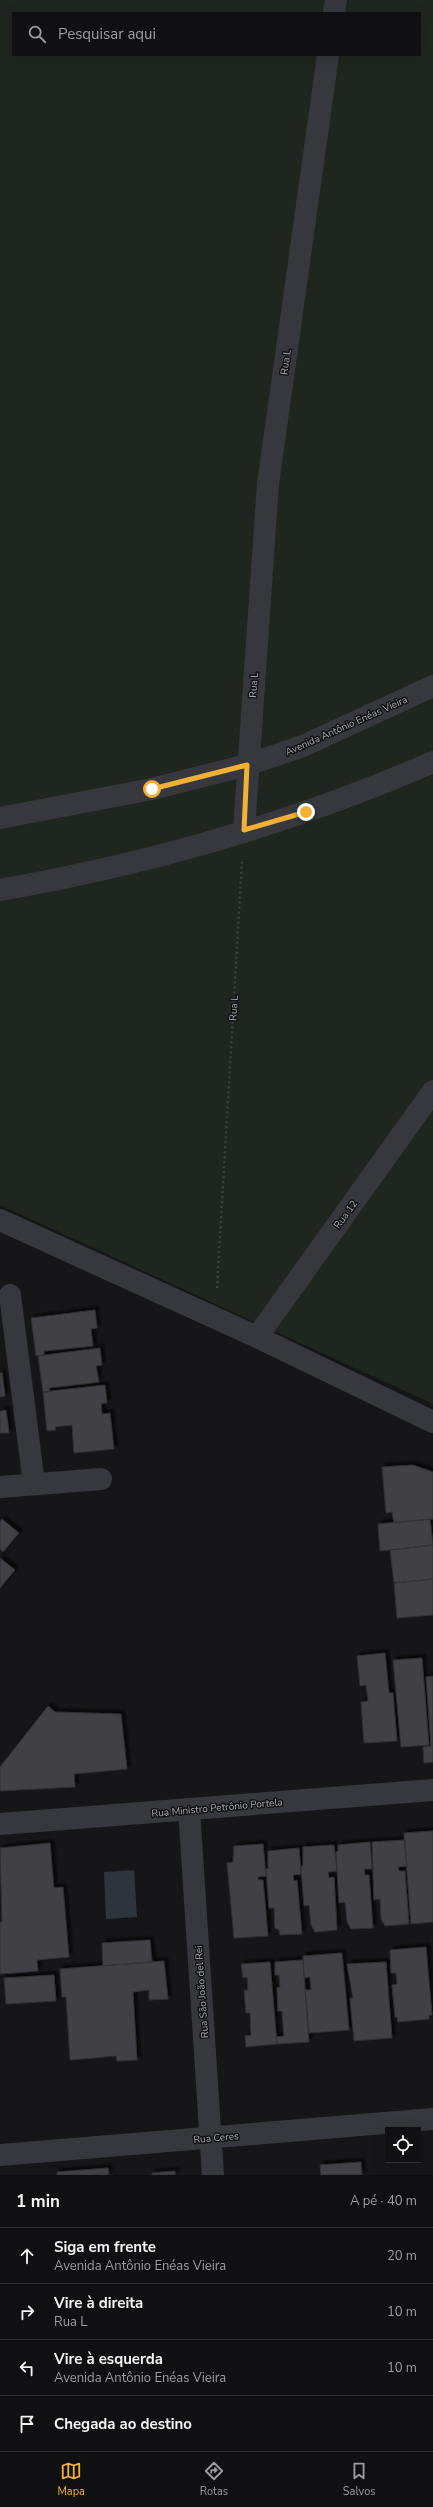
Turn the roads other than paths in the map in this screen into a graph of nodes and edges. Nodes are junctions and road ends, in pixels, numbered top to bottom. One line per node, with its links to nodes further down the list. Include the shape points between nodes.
1 (336, 0): 2 (street)
2 (334, 12)
3 (328, 56): 6 (street, Rua L, via 268,484)
4 (433, 686): 6 (street, Avenida Antônio Enéas Vieira, via 303,746)
5 (433, 762): 8 (street, via 306,812)
6 (247, 765): 7 (street, Avenida Antônio Enéas Vieira, via 152,789); 8 (street, Rua L)
7 (0, 818)
8 (244, 830): 9 (street, via 164,854)
9 (0, 890)
10 (433, 1091): 13 (street, Rua 12)
11 (0, 1220): 13 (street)
12 (10, 1295): 16 (street)
13 (257, 1337): 14 (street)
14 (433, 1422)
15 (101, 1479): 16 (street)
16 (34, 1484): 17 (street)
17 (0, 1487)
18 (433, 1790): 19 (street, Rua Ministro Petrônio Portela)
19 (189, 1810): 20 (street, Rua Ministro Petrônio Portela); 22 (street, Rua São João del Rei)
20 (0, 1824)
21 (433, 2119): 22 (street, Rua Ceres)
22 (210, 2137): 23 (street, Rua Ceres); 24 (street, Rua São João del Rei)
23 (0, 2155)
24 (213, 2175)

